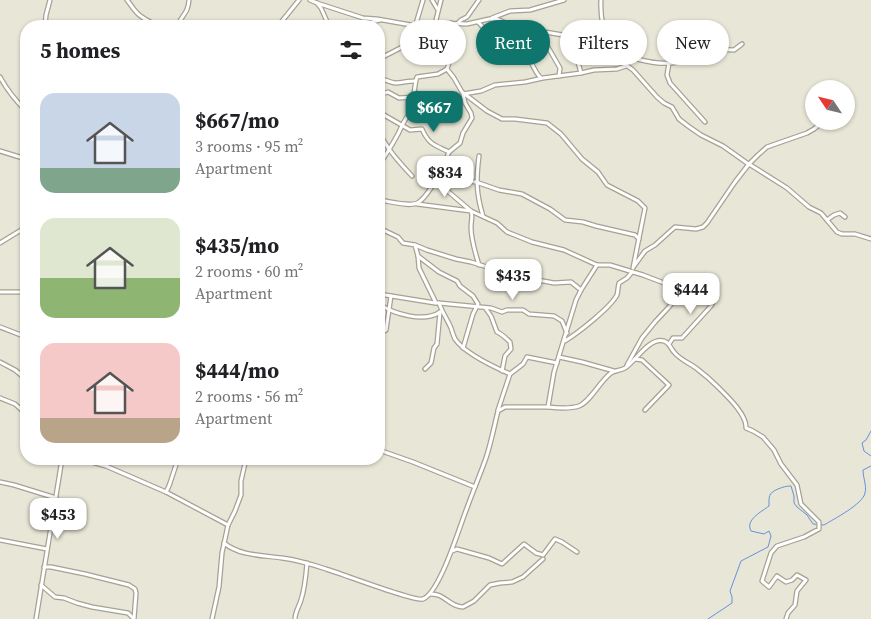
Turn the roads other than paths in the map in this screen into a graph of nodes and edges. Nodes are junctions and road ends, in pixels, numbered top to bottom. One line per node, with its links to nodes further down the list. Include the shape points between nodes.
1 (50, 0): 16 (street)
2 (127, 0): 17 (street)
3 (189, 0): 18 (street, via 188,10)
4 (299, 0): 19 (street)
5 (310, 0): 12 (street)
6 (424, 0): 22 (street)
7 (432, 0): 13 (street)
8 (441, 0): 13 (street)
9 (479, 0): 24 (street)
10 (564, 0): 15 (street, via 530,10 510,11)
11 (600, 0): 27 (street)
12 (318, 3): 14 (street, via 364,18); 20 (street)
13 (438, 10): 23 (street)
14 (380, 19): 21 (street); 28 (street)
15 (489, 19): 25 (street); 26 (street)
16 (46, 20)
17 (145, 20)
18 (180, 20)
19 (283, 20)
20 (326, 20)
21 (377, 20)
22 (418, 20)
23 (436, 20)
24 (461, 20)
25 (483, 20)
26 (499, 20)
27 (602, 20)
28 (400, 23)
29 (742, 44): 31 (street)
30 (400, 48): 33 (street)
31 (729, 50)
32 (550, 51): 41 (street, via 560,68)
33 (385, 56)
34 (448, 65): 39 (street)
35 (532, 65): 43 (street)
36 (579, 65): 40 (street)
37 (669, 65): 51 (street, via 670,83)
38 (626, 66): 40 (street); 61 (street, via 664,104 672,107 679,119)
39 (447, 69): 45 (street, via 438,74 417,77); 47 (street)
40 (581, 73): 41 (street)
41 (559, 76): 43 (street)
42 (0, 77): 49 (street)
43 (541, 78): 47 (street)
44 (385, 80): 45 (street, via 396,83)
45 (415, 81): 48 (street)
46 (385, 93): 48 (street)
47 (463, 94): 57 (street, via 472,118 460,143); 74 (street, via 502,119 547,123 561,134 607,185 645,208)
48 (414, 98): 52 (street, via 412,111)
49 (20, 105)
50 (385, 116): 52 (street)
51 (705, 122)
52 (401, 125): 55 (street); 57 (street, via 410,130 422,129 430,143)
53 (812, 130): 61 (street, via 767,147)
54 (385, 143): 55 (street)
55 (389, 149): 58 (street); 62 (street)
56 (0, 151): 60 (street)
57 (449, 152): 63 (street)
58 (385, 155)
59 (479, 156): 65 (street)
60 (20, 157)
61 (749, 164): 71 (street, via 787,188); 81 (street, via 703,227 675,228 645,251)
62 (412, 176)
63 (438, 178): 64 (street); 65 (street)
64 (435, 182): 67 (street); 68 (street)
65 (476, 182): 69 (street); 74 (street, via 522,194 565,220 635,235)
66 (385, 201): 67 (street)
67 (417, 204): 68 (street)
68 (471, 211): 69 (street); 79 (street, via 473,246)
69 (483, 216): 80 (street, via 507,232 564,250)
70 (845, 217): 71 (street, via 840,213)
71 (827, 220): 75 (street, via 837,232)
72 (20, 231): 76 (street)
73 (385, 231): 77 (street, via 404,243)
74 (640, 239): 81 (street)
75 (871, 239)
76 (0, 243)
77 (416, 245): 78 (street); 79 (street)
78 (418, 256): 88 (street, via 419,268); 89 (street, via 456,280 473,296 478,304)
79 (479, 265): 83 (street, via 510,276 554,283 571,282)
80 (597, 265): 81 (street); 83 (street)
81 (632, 270): 82 (street); 98 (street, via 605,309)
82 (677, 288): 99 (street, via 692,283 714,298 682,338 673,338); 105 (street, via 678,295 642,338)
83 (581, 290): 96 (street)
84 (0, 292): 85 (street)
85 (20, 292)
86 (385, 295): 87 (street)
87 (391, 296): 88 (street); 92 (street)
88 (437, 303): 89 (street); 93 (street)
89 (476, 307): 91 (street); 100 (street)
90 (385, 308): 92 (street)
91 (486, 308): 96 (street, via 554,316 562,321); 107 (street, via 497,332 510,342)
92 (388, 310): 93 (street, via 419,318 435,316); 95 (street)
93 (441, 311): 100 (street, via 454,338); 106 (street, via 437,344 431,363)
94 (0, 327): 97 (street)
95 (385, 331)
96 (567, 333): 98 (street)
97 (20, 335)
98 (565, 341): 101 (street)
99 (669, 344): 102 (street, via 656,341); 140 (street, via 674,353 727,396 740,411 746,428 763,437 797,485 801,504 819,522 819,529 777,546 762,581 769,587 777,576 786,582 797,575 806,580 797,591 795,605)
100 (463, 348): 107 (street)
101 (559, 357): 104 (street); 108 (street)
102 (635, 359): 105 (street); 114 (street, via 642,360 669,385)
103 (0, 362): 109 (street)
104 (557, 363): 110 (street, via 527,357); 112 (street)
105 (625, 368): 108 (street)
106 (425, 369)
107 (502, 371): 110 (street)
108 (615, 371): 112 (street, via 588,400 578,406)
109 (20, 374)
110 (510, 374): 115 (street)
111 (0, 398): 113 (street)
112 (548, 406): 115 (street, via 505,407)
113 (20, 409)
114 (645, 410)
115 (498, 411): 122 (street)
116 (385, 452): 122 (street)
117 (61, 465): 124 (street)
118 (104, 465): 123 (street)
119 (176, 465): 123 (street)
120 (245, 465): 125 (street, via 240,495)
121 (0, 482): 124 (street)
122 (475, 487): 129 (street)
123 (166, 492): 125 (street)
124 (56, 498): 128 (street)
125 (228, 526): 127 (street)
126 (0, 540): 128 (street)
127 (224, 543): 132 (street, via 241,552); 138 (street)
128 (47, 549): 133 (street)
129 (451, 551): 130 (street, via 457,549 502,564 524,544 544,555 556,539); 135 (street)
130 (577, 552)
131 (543, 559): 135 (street, via 523,577 490,585 463,607 455,606 439,594)
132 (307, 563): 135 (street, via 408,597 422,599); 139 (street)
133 (44, 567): 134 (street); 137 (street, via 129,585 136,593)
134 (41, 585): 136 (street); 137 (street, via 55,597 128,614)
135 (430, 594)
136 (36, 619)
137 (134, 619)
138 (212, 619)
139 (295, 619)
140 (786, 619)

